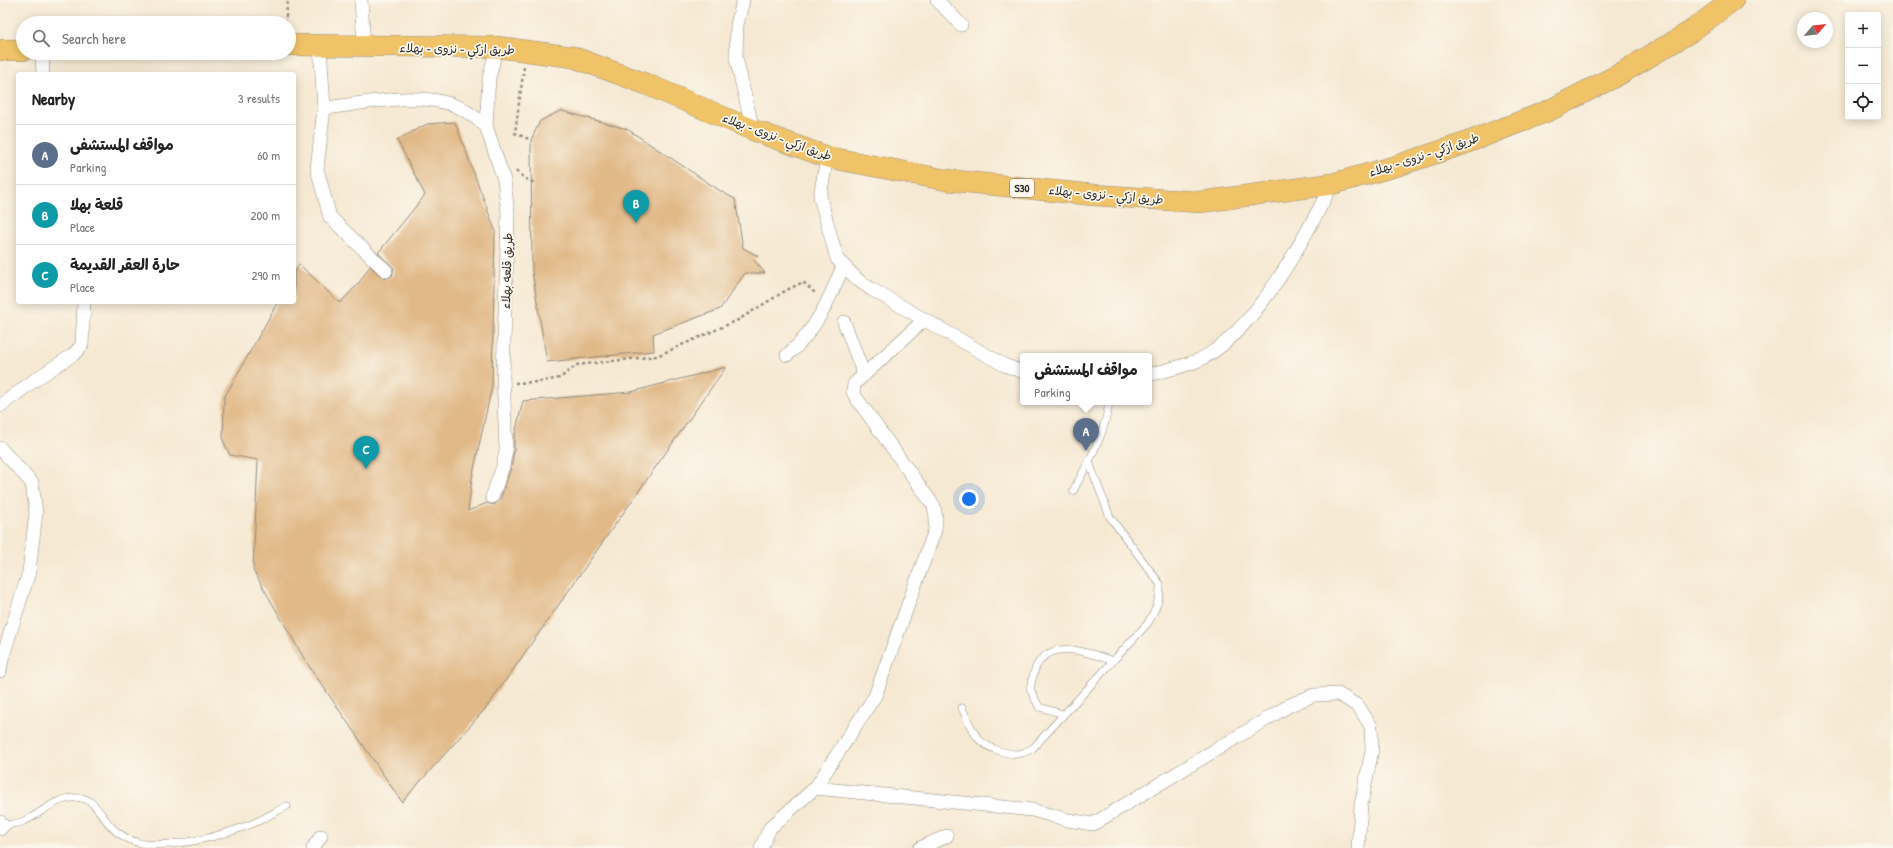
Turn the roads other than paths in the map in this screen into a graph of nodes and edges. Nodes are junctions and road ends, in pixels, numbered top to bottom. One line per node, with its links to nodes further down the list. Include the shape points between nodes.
1 (361, 0): 8 (street)
2 (744, 0): 16 (street, via 737,25 736,58)
3 (937, 0): 5 (street)
4 (1733, 0): 18 (main road, طريق ازكي - نزوى - بهلاء / S30, via 1690,32 1618,75 1548,111 1463,144)
5 (961, 25)
6 (296, 45): 7 (main road, طريق ازكي - نزوى - بهلاء / S30)
7 (320, 45): 8 (main road, طريق ازكي - نزوى - بهلاء / S30); 14 (street)
8 (364, 47): 9 (main road, طريق ازكي - نزوى - بهلاء / S30)
9 (497, 47): 15 (street, طريق قلعه بهلاء, via 489,78); 16 (main road, طريق ازكي - نزوى - بهلاء / S30, via 573,57 646,84)
10 (0, 50): 11 (main road)
11 (16, 50)
12 (42, 60): 13 (street)
13 (43, 72)
14 (324, 108): 15 (street, via 426,99 458,107); 20 (street, via 317,169 330,217)
15 (486, 126): 33 (street, طريق قلعه بهلاء, via 504,180 508,214 503,383 506,450)
16 (753, 130): 17 (main road, طريق ازكي - نزوى - بهلاء / S30)
17 (827, 157): 18 (main road, طريق ازكي - نزوى - بهلاء / S30, via 946,180 1094,195 1192,201); 19 (street, via 820,197 837,259)
18 (1332, 184): 26 (street, via 1268,294 1231,338 1199,360)
19 (843, 266): 22 (street, via 858,280); 24 (street, via 827,304 803,338)
20 (386, 271)
21 (84, 304): 29 (street, via 82,345 74,354)
22 (924, 320): 25 (street, via 1004,365); 27 (street)
23 (844, 322): 27 (street)
24 (786, 355)
25 (1020, 371)
26 (1152, 374)
27 (864, 375): 38 (street, via 854,384 853,392 934,506 935,530 875,696)
28 (1108, 405): 31 (lane, via 1103,428)
29 (0, 406)
30 (0, 448): 35 (street, via 32,484 36,513 29,572)
31 (1089, 462): 32 (lane); 34 (lane, via 1110,517 1160,584 1156,609 1148,624)
32 (1073, 491)
33 (492, 497)
34 (1114, 661): 37 (lane); 37 (lane, via 1078,650 1057,650 1046,654 1036,666 1030,689 1039,707)
35 (0, 671)
36 (962, 708): 37 (lane, via 979,741 990,749 1014,755 1033,748)
37 (1063, 714)
38 (815, 788): 44 (street, via 770,828); 46 (street, via 1032,810 1093,824 1290,705 1314,695 1338,694 1358,706 1371,726 1372,750 1361,805)
39 (287, 806): 40 (lane, via 250,824 208,838 177,842 144,844 124,837 110,827 92,802 84,798 68,797 23,822)
40 (1, 825)
41 (321, 836): 43 (street)
42 (947, 836): 45 (street)
43 (313, 848)
44 (761, 848)
45 (920, 848)
46 (1358, 848)

